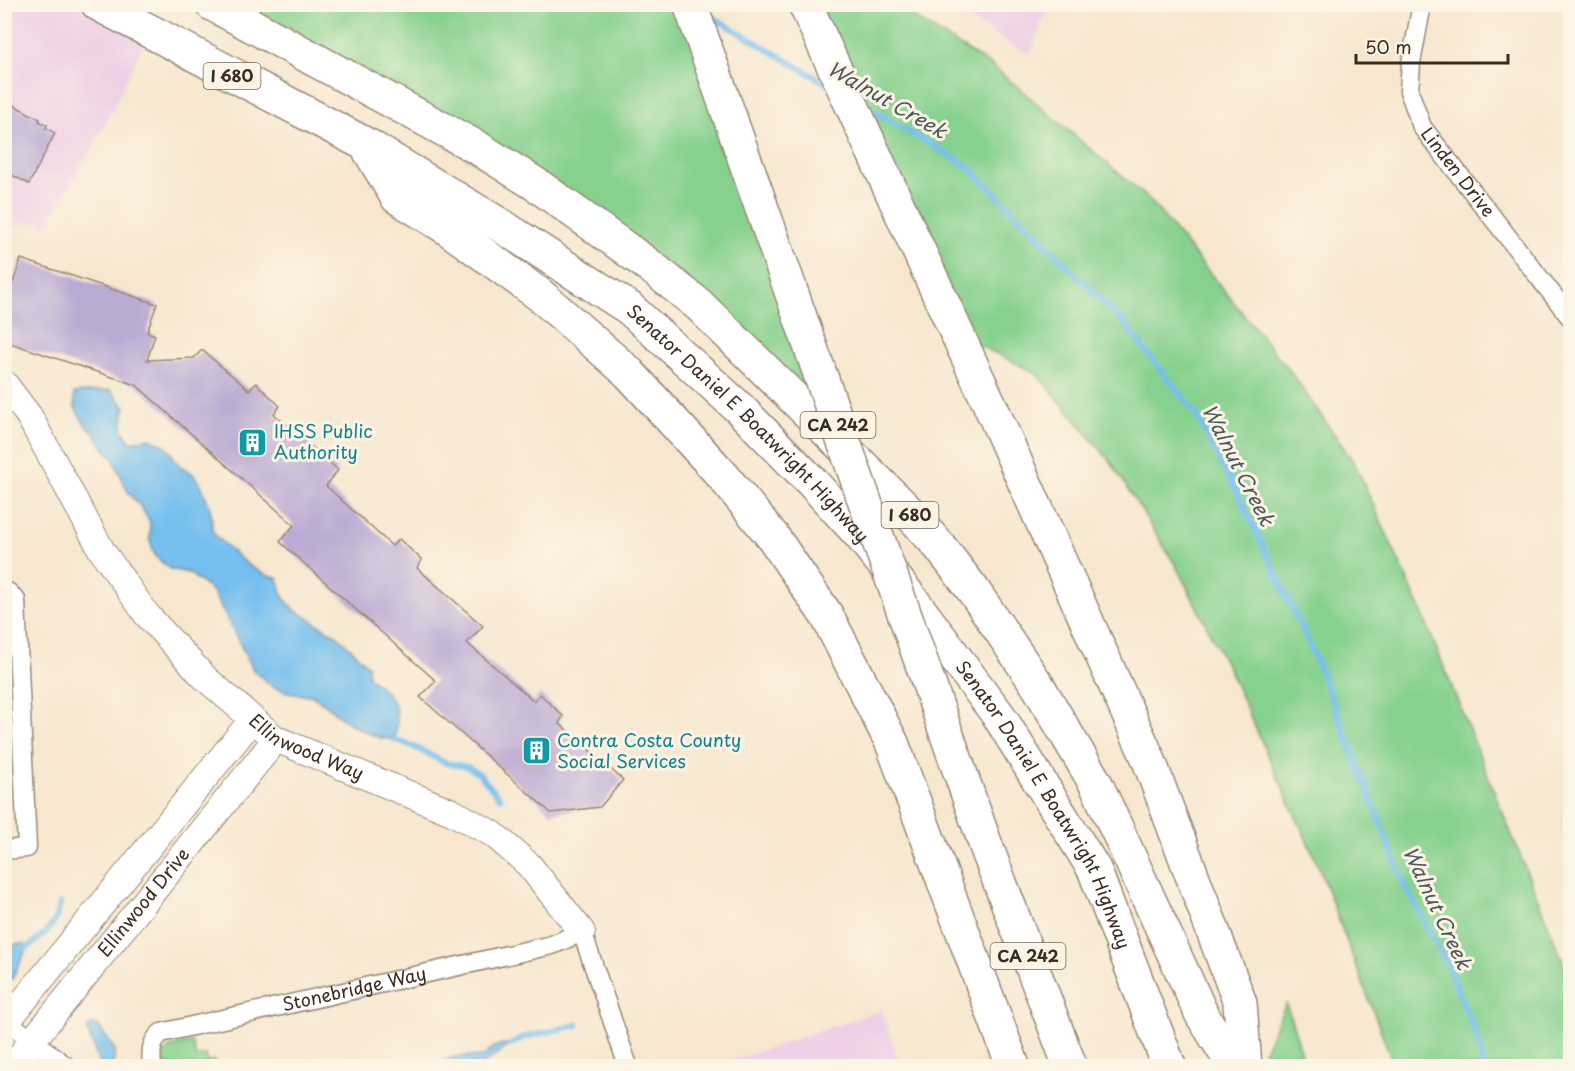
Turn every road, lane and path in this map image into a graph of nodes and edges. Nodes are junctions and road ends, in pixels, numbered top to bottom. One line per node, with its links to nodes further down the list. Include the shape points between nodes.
1 (98, 4): 6 (highway, Senator Daniel E Boatwright Highway / I 680)
2 (212, 4): 23 (highway, I 680, via 477,148 537,185 650,266 699,305 904,507 973,590 1038,686 1095,784 1202,1016)
3 (690, 4): 21 (highway, CA 242, bridge, via 986,846)
4 (805, 4): 24 (highway, via 1148,758 1240,1004)
5 (1422, 4): 7 (street, Linden Drive, via 1409,91 1422,127)
6 (367, 145): 20 (highway, via 398,198 540,295 629,373 773,537 826,616 892,743); 22 (highway, Senator Daniel E Boatwright Highway / I 680, via 628,308 739,408 862,537 999,716 1094,868)
7 (1570, 317)
8 (4, 383): 10 (street, Ellinwood Way, via 29,416 102,551 147,615 205,678)
9 (4, 592): 12 (street, via 16,600 27,848)
10 (252, 720): 11 (street, Ellinwood Way); 14 (street, Ellinwood Drive)
11 (276, 739): 13 (street, Ellinwood Way, via 452,812 493,834 529,865); 15 (street, Ellinwood Drive)
12 (4, 850)
13 (582, 932): 18 (street, Stonebridge Way, via 552,945 161,1033 151,1049); 19 (street, Ellinwood Way)
14 (5, 1022): 15 (street)
15 (33, 1040): 16 (street, Ellinwood Drive); 17 (street)
16 (12, 1066)
17 (66, 1066)
18 (152, 1066)
19 (628, 1066)
20 (1013, 1066)
21 (1070, 1066)
22 (1168, 1066)
23 (1234, 1066)
24 (1245, 1066)

